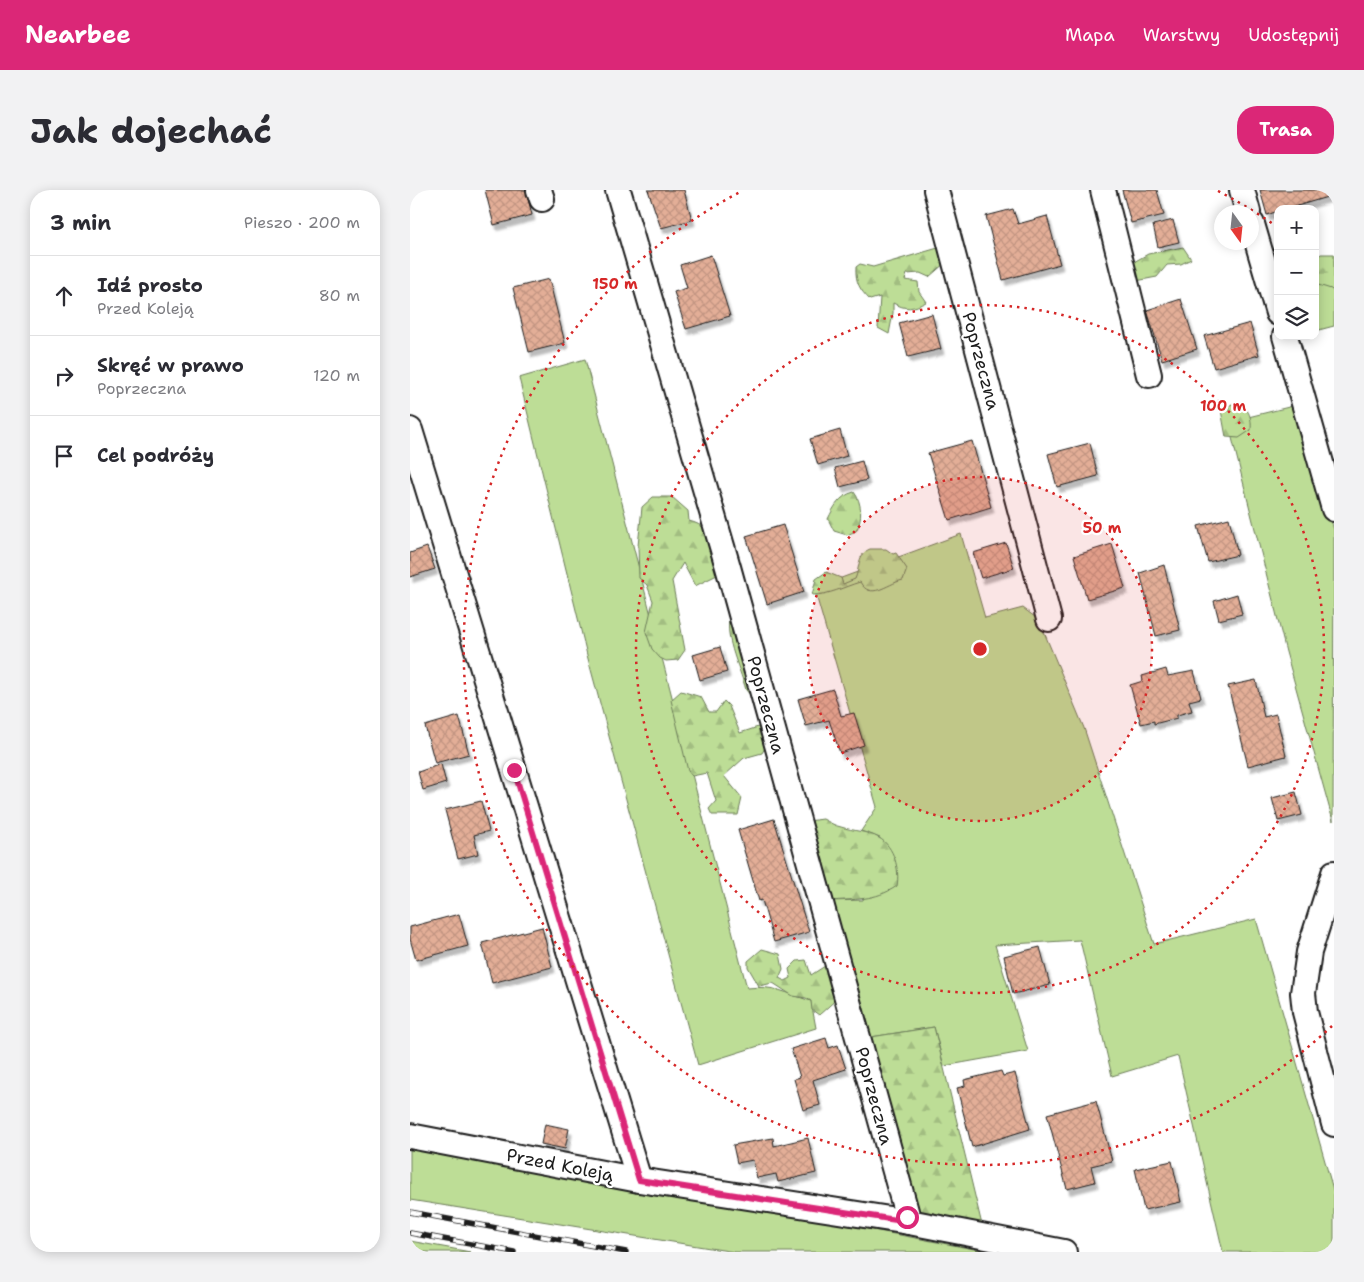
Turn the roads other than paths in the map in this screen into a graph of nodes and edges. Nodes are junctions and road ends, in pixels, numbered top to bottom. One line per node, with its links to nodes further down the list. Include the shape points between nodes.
1 (618, 190): 17 (street, Poprzeczna, via 728,567)
2 (936, 190): 12 (street, Poprzeczna)
3 (1103, 190): 9 (street)
4 (1242, 190): 5 (street)
5 (1246, 205)
6 (1259, 248): 7 (street)
7 (1274, 299)
8 (1286, 340): 11 (street)
9 (1149, 375)
10 (410, 430): 16 (street)
11 (1334, 509)
12 (1049, 619)
13 (1334, 873): 14 (street, via 1309,952 1303,993)
14 (1334, 1124)
15 (410, 1136): 16 (street, Przed Koleją)
16 (639, 1180): 17 (street, Przed Koleją)
17 (909, 1222): 18 (street, Przed Koleją)
18 (1064, 1252)

